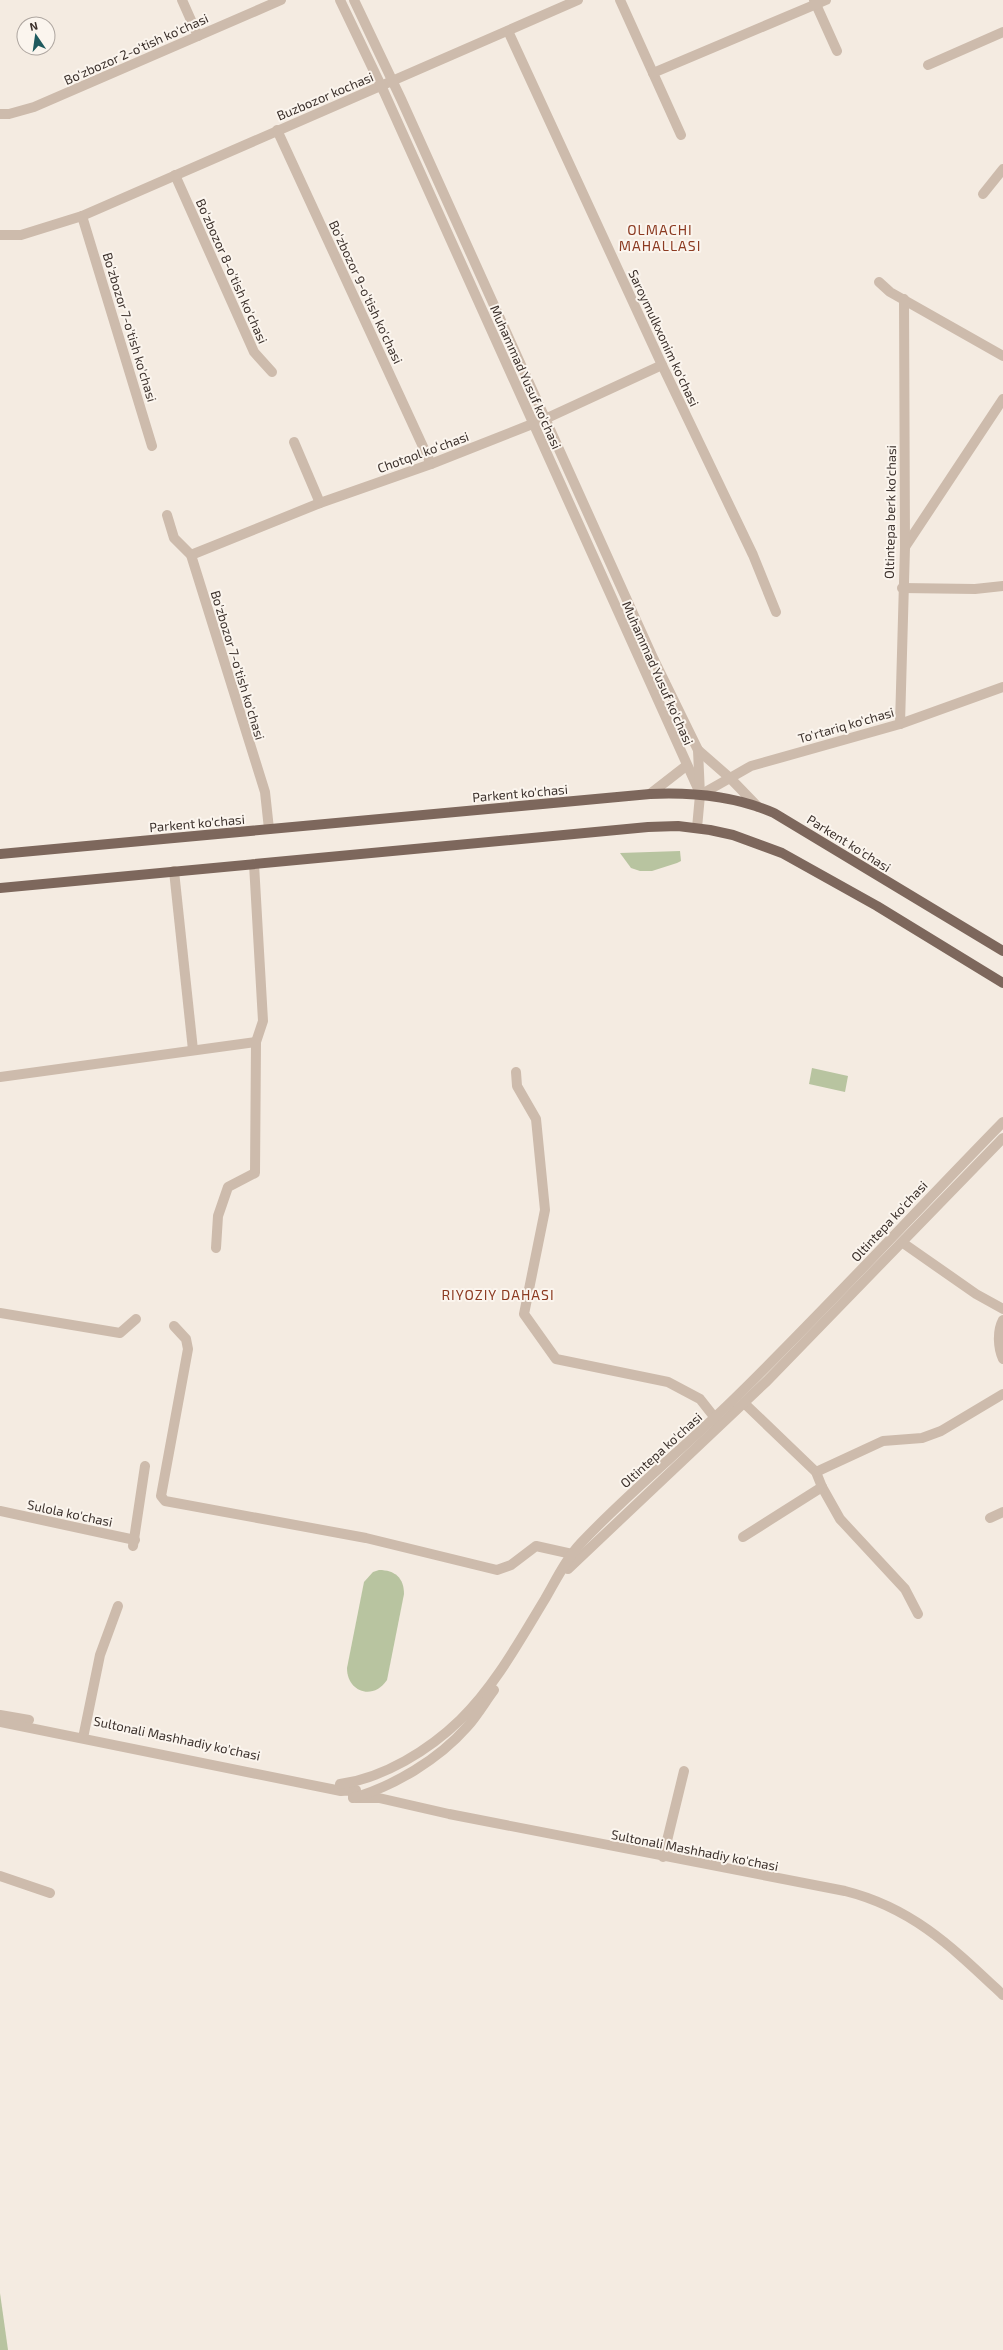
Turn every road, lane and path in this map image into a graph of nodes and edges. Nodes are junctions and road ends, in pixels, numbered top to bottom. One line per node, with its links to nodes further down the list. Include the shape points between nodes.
1 (182, 0): 11 (street)
2 (281, 0): 11 (street, Bo'zbozor 2-o'tish ko'chasi)
3 (340, 0): 16 (street, Muhammad Yusuf ko'chasi)
4 (354, 0): 15 (street, Muhammad Yusuf ko'chasi)
5 (578, 0): 9 (street, Buzbozor kochasi)
6 (620, 0): 14 (street)
7 (826, 0): 8 (street)
8 (815, 2): 12 (street); 14 (street)
9 (508, 30): 15 (street, Buzbozor kochasi); 28 (street, Saroymulkxonim ko'chasi)
10 (1003, 32): 13 (street)
11 (198, 36): 17 (street, Bo'zbozor 2-o'tish ko'chasi, via 34,107)
12 (837, 51)
13 (928, 65)
14 (653, 73): 19 (street)
15 (392, 81): 16 (street, Buzbozor kochasi); 31 (street, Muhammad Yusuf ko'chasi)
16 (381, 86): 18 (street, Buzbozor kochasi); 32 (street, Muhammad Yusuf ko'chasi)
17 (0, 114)
18 (277, 130): 21 (street, Buzbozor kochasi); 35 (street, Bo'zbozor 9-o'tish ko'chasi)
19 (681, 135)
20 (1003, 169): 22 (street)
21 (175, 176): 23 (street, Buzbozor kochasi); 29 (street, Bo'zbozor 8-o'tish ko'chasi, via 254,352)
22 (983, 194)
23 (82, 216): 24 (street, Buzbozor kochasi, via 21,235); 34 (street, Bo'zbozor 7-o'tish ko'chasi)
24 (0, 235)
25 (879, 282): 26 (street)
26 (904, 299): 27 (street); 38 (street, Oltintepa berk ko'chasi)
27 (1003, 356)
28 (662, 364): 31 (street, Chotqol koʻchasi); 42 (street, Saroymulkxonim ko'chasi, via 753,555)
29 (272, 372)
30 (1003, 399): 38 (street)
31 (545, 419): 32 (street, Chotqol koʻchasi); 45 (street, Muhammad Yusuf ko'chasi, via 650,653)
32 (532, 424): 35 (street, Chotqol koʻchasi); 46 (street, Muhammad Yusuf ko'chasi)
33 (294, 442): 36 (street)
34 (152, 446)
35 (431, 464): 36 (street, Chotqol koʻchasi)
36 (320, 503): 39 (street, Chotqol koʻchasi)
37 (167, 515): 39 (street, Bo'zbozor 7-o'tish ko'chasi, via 174,538)
38 (904, 547): 41 (street, Oltintepa berk ko'chasi)
39 (191, 555): 52 (street, Bo'zbozor 7-o'tish ko'chasi, via 265,792)
40 (1003, 586): 41 (street, via 975,589)
41 (902, 588): 44 (street, Oltintepa berk ko'chasi)
42 (776, 612)
43 (1003, 687): 44 (street, To'rtariq ko'chasi)
44 (900, 724): 47 (street, To'rtariq ko'chasi, via 750,766)
45 (698, 750): 47 (street, Muhammad Yusuf ko'chasi); 49 (street, Muhammad Yusuf ko'chasi)
46 (686, 766): 48 (street, Muhammad Yusuf ko'chasi); 49 (street, Muhammad Yusuf ko'chasi)
47 (730, 778): 49 (street, To'rtariq ko'chasi); 50 (street, Muhammad Yusuf ko'chasi)
48 (650, 794): 49 (main road, Parkent ko'chasi); 52 (main road, Parkent ko'chasi)
49 (700, 795): 50 (main road, Parkent ko'chasi, via 730,799); 51 (street, Muhammad Yusuf ko'chasi)
50 (758, 807): 57 (main road, Parkent ko'chasi, via 789,822)
51 (697, 828): 54 (main road, via 648,827); 58 (main road, via 748,840 806,865)
52 (269, 829): 53 (main road, Parkent ko'chasi)
53 (0, 854)
54 (254, 864): 55 (main road); 59 (street, via 263,1021)
55 (174, 871): 56 (main road); 60 (street)
56 (0, 888)
57 (1003, 951)
58 (1003, 983)
59 (256, 1042): 60 (street); 69 (street, via 255,1173 228,1187 218,1216)
60 (193, 1050): 62 (street)
61 (516, 1072): 78 (street, via 517,1086 536,1119 545,1210 524,1314 556,1359 668,1382 700,1399)
62 (0, 1077)
63 (1003, 1122): 65 (street, Oltintepa ko'chasi)
64 (1003, 1138): 66 (street, Oltintepa ko'chasi)
65 (936, 1190): 66 (street); 67 (street, Oltintepa ko'chasi)
66 (946, 1198): 68 (street, Oltintepa ko'chasi)
67 (895, 1236): 68 (street); 78 (street, Oltintepa ko'chasi)
68 (903, 1243): 70 (street, via 976,1294); 77 (street, Oltintepa ko'chasi)
69 (216, 1248)
70 (1003, 1309)
71 (0, 1313): 72 (street, via 120,1333)
72 (136, 1319)
73 (1003, 1320): 75 (street, via 1000,1326 1000,1352)
74 (174, 1326): 86 (street, via 186,1339 188,1348 162,1500 366,1538 497,1570 511,1565 536,1546)
75 (1003, 1359)
76 (1003, 1394): 80 (street, via 941,1431 922,1438 883,1441)
77 (744, 1403): 78 (street, Oltintepa ko'chasi); 80 (street)
78 (718, 1422): 86 (street, Oltintepa ko'chasi, via 647,1479); 87 (street, Oltintepa ko'chasi)
79 (145, 1466): 82 (street, Sulola ko'chasi, via 134,1543)
80 (816, 1472): 81 (street)
81 (822, 1487): 85 (street); 91 (street, via 840,1519 905,1589)
82 (0, 1511)
83 (1003, 1512): 84 (street)
84 (990, 1518)
85 (743, 1537)
86 (572, 1554): 87 (street); 88 (street, Oltintepa ko'chasi)
87 (569, 1567): 90 (street, Oltintepa ko'chasi)
88 (544, 1600): 90 (street); 96 (street, Oltintepa ko'chasi, via 484,1693 454,1725 430,1745 394,1765 363,1779)
89 (118, 1606): 94 (street, via 100,1655)
90 (543, 1613): 97 (street, Oltintepa ko'chasi, via 482,1707 458,1736 418,1768)
91 (918, 1614)
92 (0, 1715): 94 (street, Sultonali Mashhadiy ko'chasi)
93 (0, 1722): 94 (street, Sultonali Mashhadiy ko'chasi)
94 (83, 1734): 96 (street, Sultonali Mashhadiy ko'chasi); 97 (street, Sultonali Mashhadiy ko'chasi, via 341,1791 356,1790)
95 (684, 1771): 98 (street)
96 (340, 1784): 97 (street)
97 (353, 1798): 98 (street, Sultonali Mashhadiy ko'chasi, via 379,1798)
98 (663, 1857): 101 (street, Sultonali Mashhadiy ko'chasi, via 845,1891 882,1902 937,1935)
99 (0, 1876): 100 (street)
100 (50, 1893)
101 (1003, 1995)

